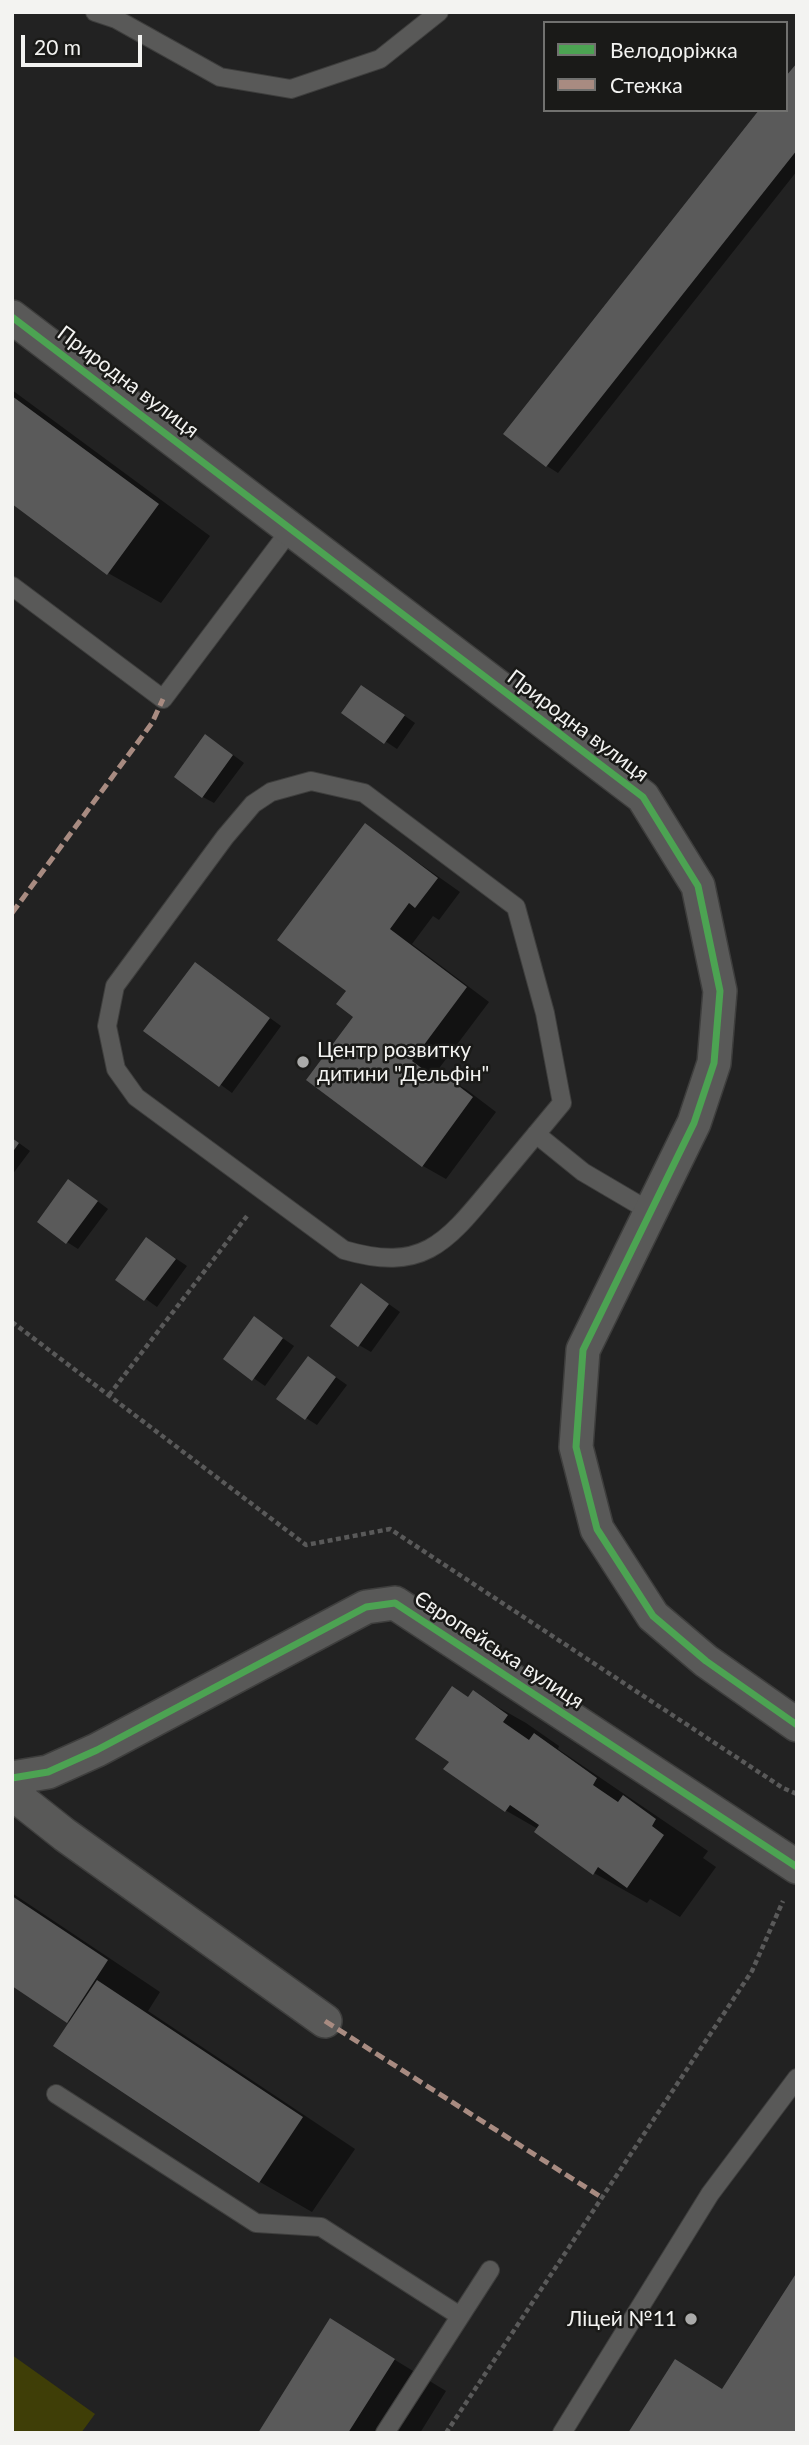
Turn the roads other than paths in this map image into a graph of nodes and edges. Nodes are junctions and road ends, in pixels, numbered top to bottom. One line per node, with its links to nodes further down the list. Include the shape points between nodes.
1 (95, 12): 2 (lane, via 116,19 219,77 290,89 380,59)
2 (439, 12)
3 (12, 317): 4 (street, Природна вулиця)
4 (291, 529): 5 (lane, via 163,699); 7 (street, Природна вулиця, via 643,797 698,886 720,991 714,1063 694,1123)
5 (12, 586)
6 (536, 1134): 6 (lane, via 453,1233 428,1250 396,1259 344,1250 136,1097 116,1069 107,1026 116,986 253,804 290,784 311,781 364,793 516,907 545,1013 562,1103); 7 (lane, via 583,1172)
7 (651, 1212): 8 (street, Природна вулиця, via 583,1350 576,1447 597,1529 653,1616 706,1661)
8 (797, 1725)
9 (12, 1778): 11 (street, Європейська вулиця, via 48,1772 97,1750 366,1607 396,1603)
10 (12, 1793): 12 (street)
11 (792, 1879)
12 (325, 2021)
13 (797, 2078): 18 (lane, via 710,2194)
14 (56, 2094): 16 (lane, via 256,2223 321,2227)
15 (490, 2270): 16 (lane)
16 (460, 2316): 17 (lane)
17 (385, 2433)
18 (562, 2433)

